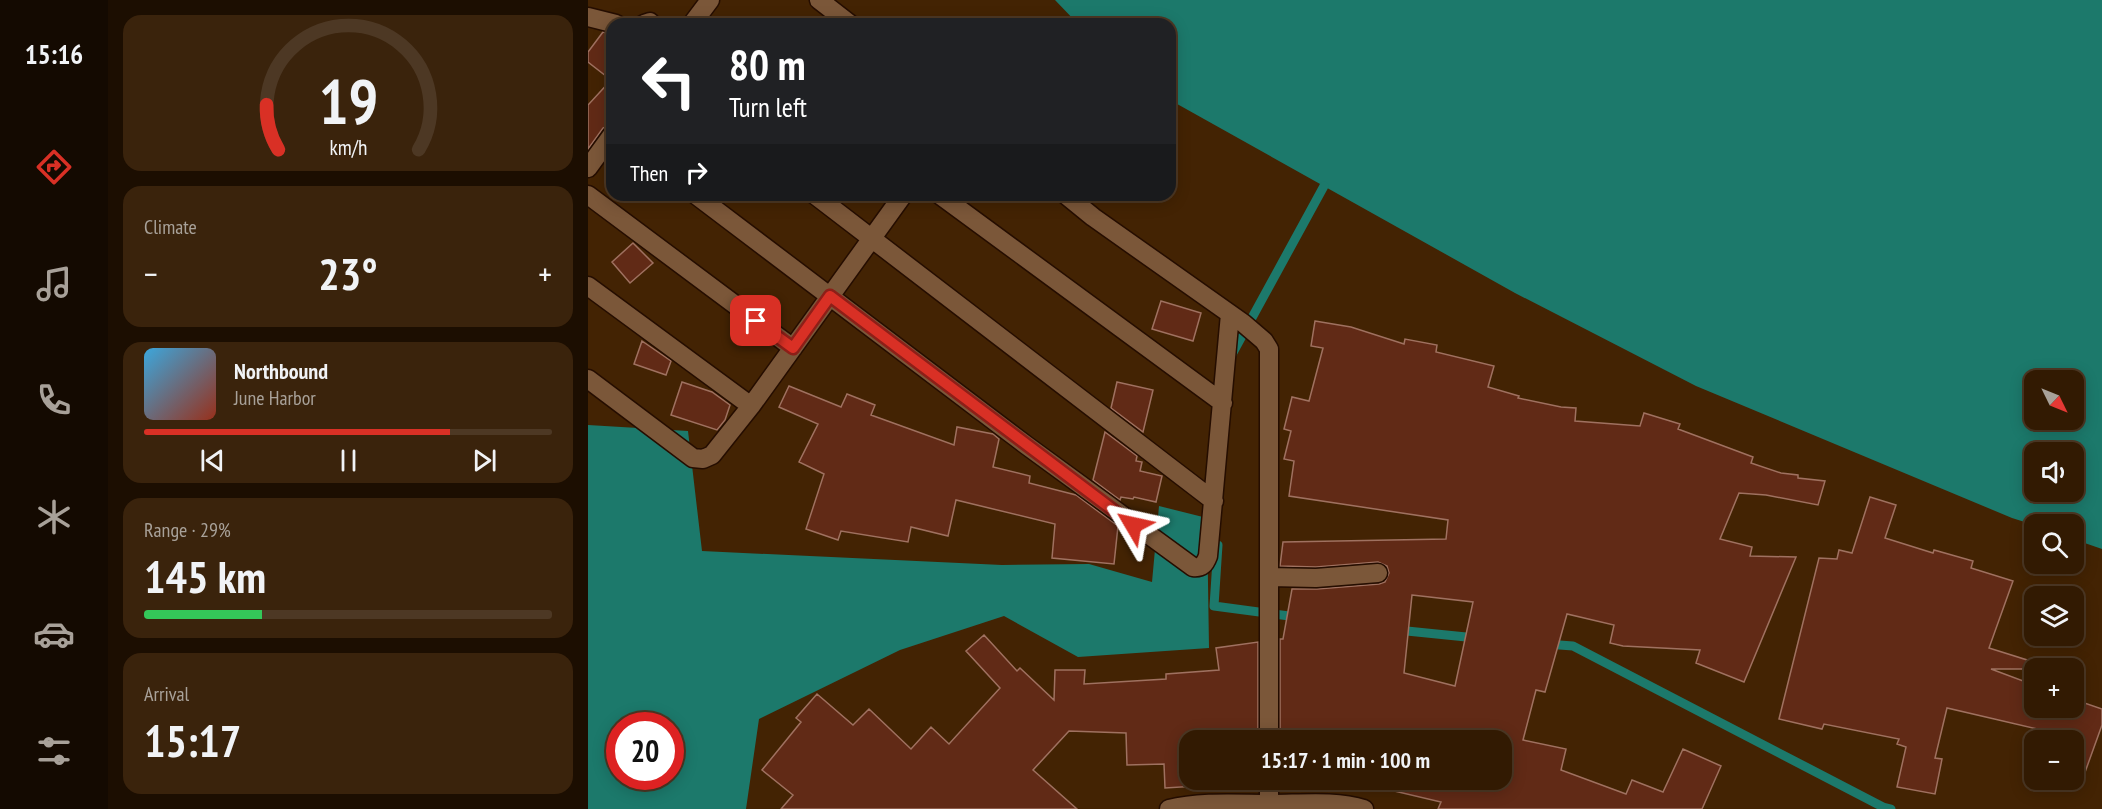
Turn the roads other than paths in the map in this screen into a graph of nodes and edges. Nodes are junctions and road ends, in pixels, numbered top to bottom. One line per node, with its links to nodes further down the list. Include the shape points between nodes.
1 (819, 0): 3 (street)
2 (588, 17): 4 (street)
3 (842, 18)
4 (606, 22)
5 (606, 143): 6 (street)
6 (588, 168)
7 (588, 195): 17 (street)
8 (704, 201): 15 (street)
9 (823, 201): 13 (street)
10 (899, 201): 13 (street)
11 (948, 201): 19 (street)
12 (1074, 201): 16 (street)
13 (872, 239): 15 (street); 21 (street)
14 (588, 286): 20 (street)
15 (830, 296): 17 (street); 21 (street, via 1193,567 1200,568 1208,556)
16 (1237, 318): 19 (street); 23 (street, via 1269,349)
17 (793, 348): 20 (street)
18 (588, 379): 20 (street, via 693,458 712,455)
19 (1222, 403): 21 (street)
20 (751, 406)
21 (1214, 501)
22 (1378, 573): 23 (street)
23 (1270, 577): 24 (street)
24 (1269, 730)
25 (1269, 790): 26 (street)
26 (1269, 804): 27 (street, via 1227,803); 28 (street)
27 (1169, 809)
28 (1364, 809)

